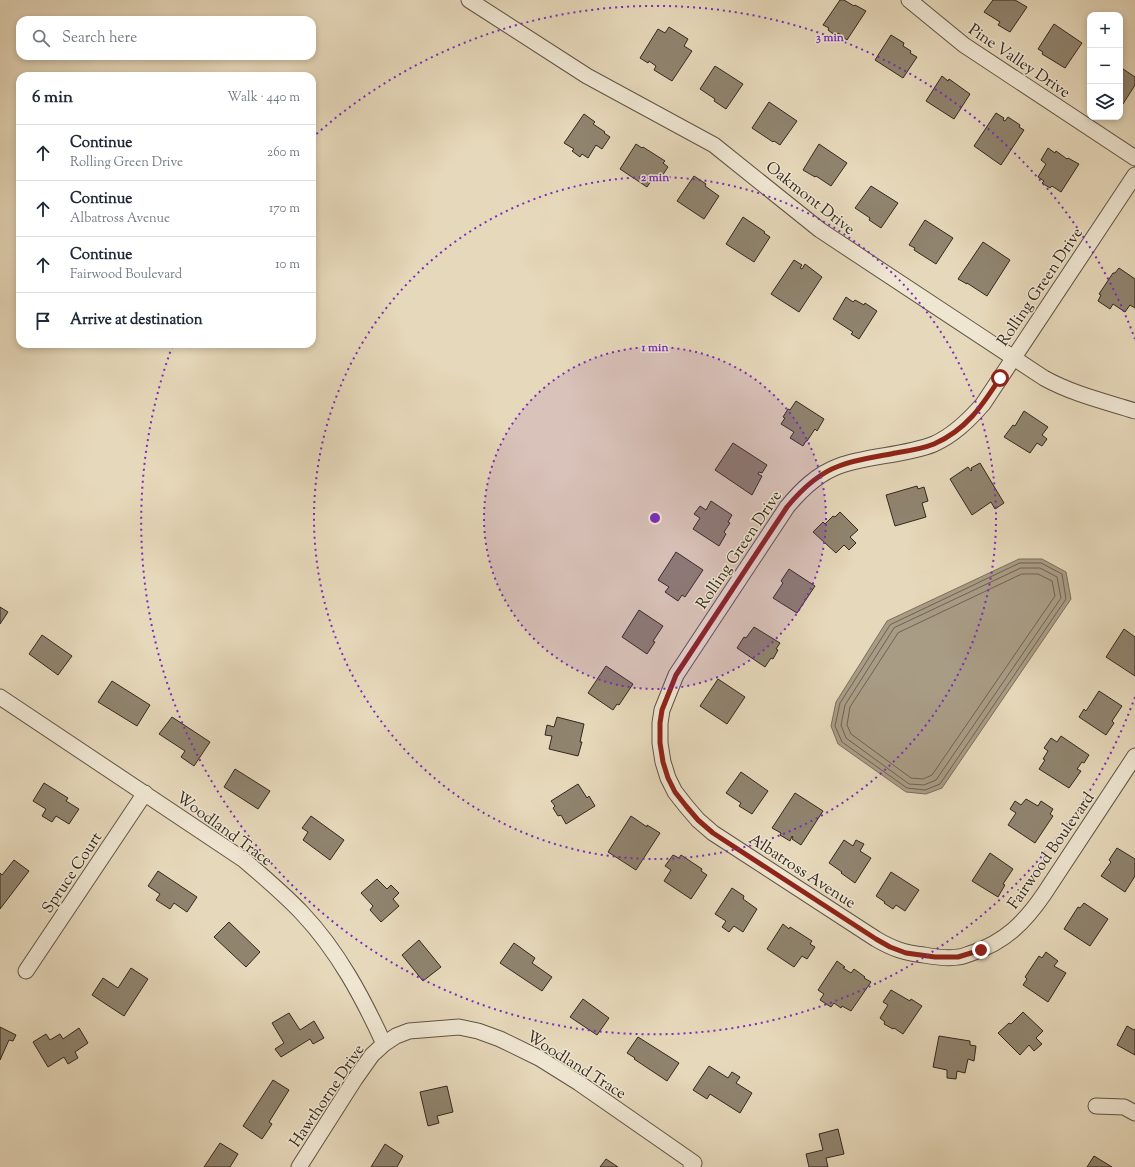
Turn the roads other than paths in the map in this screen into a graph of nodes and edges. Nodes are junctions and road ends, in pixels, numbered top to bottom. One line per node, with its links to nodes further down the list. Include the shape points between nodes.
1 (469, 0): 5 (street, Oakmont Drive, via 587,76 714,145 820,230)
2 (909, 0): 3 (street, Pine Valley Drive, via 964,45)
3 (1135, 158)
4 (1135, 175): 5 (street, Rolling Green Drive)
5 (1013, 358): 6 (street, Oakmont Drive, via 1061,387); 9 (street, Rolling Green Drive, via 983,404 970,420 953,433 934,444 838,466 801,490 787,507 676,675 662,710 660,723)
6 (1135, 411)
7 (0, 697): 10 (street, Woodland Trace)
8 (1135, 756): 11 (street, Fairwood Boulevard, via 1031,913 1002,939 981,950)
9 (663, 762): 11 (street, Albatross Avenue, via 675,792 698,820 720,837 890,947 906,953)
10 (145, 793): 12 (street, Spruce Court); 13 (street, Woodland Trace, via 244,860 303,914 327,942 354,984)
11 (958, 957)
12 (26, 970)
13 (384, 1044): 16 (street, Woodland Trace, via 409,1031 459,1027 485,1034 540,1058 579,1083); 17 (street, Hawthorne Drive, via 372,1055 355,1079)
14 (1096, 1106): 15 (street, via 1124,1107)
15 (1135, 1113)
16 (692, 1165)
17 (298, 1167)

